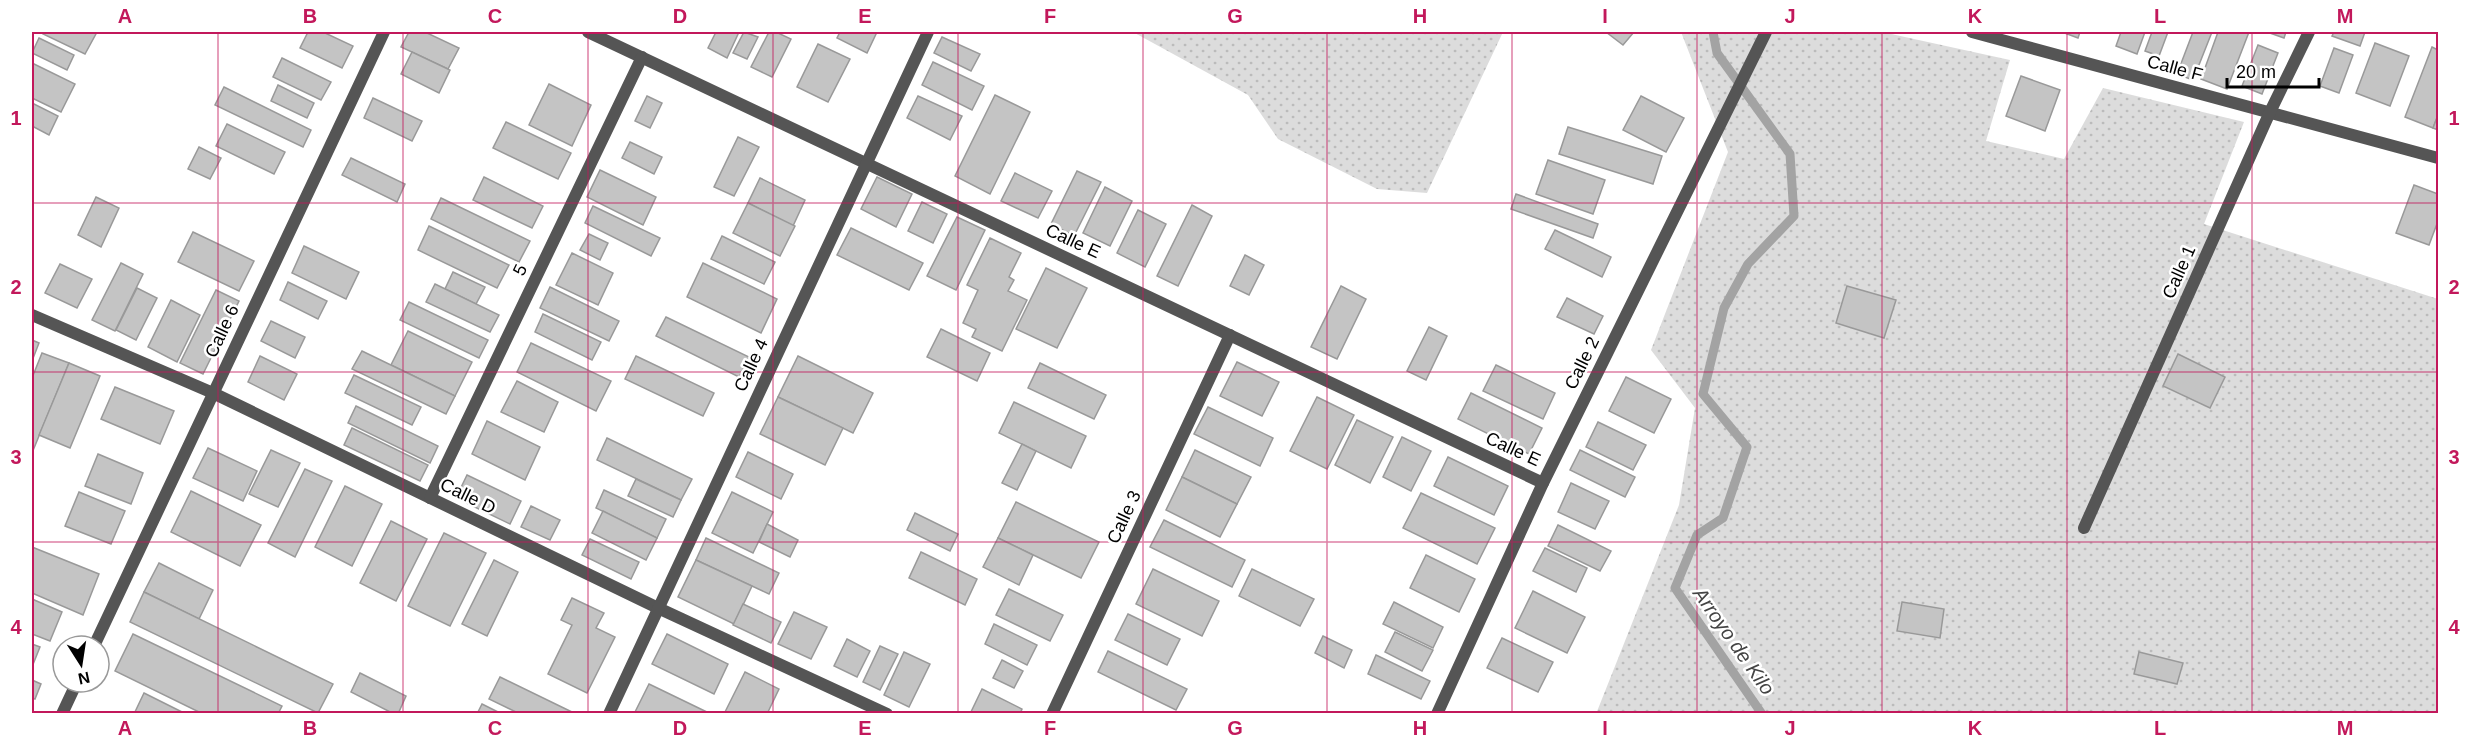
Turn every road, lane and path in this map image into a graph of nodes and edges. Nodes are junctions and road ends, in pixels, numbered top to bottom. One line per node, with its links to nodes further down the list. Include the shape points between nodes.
1 (384, 32): 13 (street, Calle 6)
2 (588, 32): 7 (street, Calle E)
3 (928, 32): 10 (street, Calle 4)
4 (1766, 32): 14 (street, Calle 2)
5 (1972, 32): 8 (street, Calle F)
6 (2309, 32): 8 (street, Calle 1)
7 (642, 57): 10 (street, Calle E); 15 (street, 5)
8 (2270, 112): 9 (street, Calle F); 16 (street, Calle 1)
9 (2439, 158)
10 (865, 162): 12 (street, Calle E); 17 (street, Calle 4)
11 (32, 315): 13 (street, Calle D)
12 (1230, 335): 14 (street, Calle E); 23 (street, Calle 3)
13 (213, 393): 15 (street, Calle D); 18 (street, Calle 6)
14 (1543, 483): 24 (street, Calle 2)
15 (430, 498): 17 (street, Calle D)
16 (2084, 528)
17 (658, 608): 21 (street, Calle 4); 22 (street, Calle D)
18 (100, 634)
19 (71, 694): 20 (street)
20 (62, 714)
21 (609, 714)
22 (887, 714)
23 (1052, 714)
24 (1437, 714)

